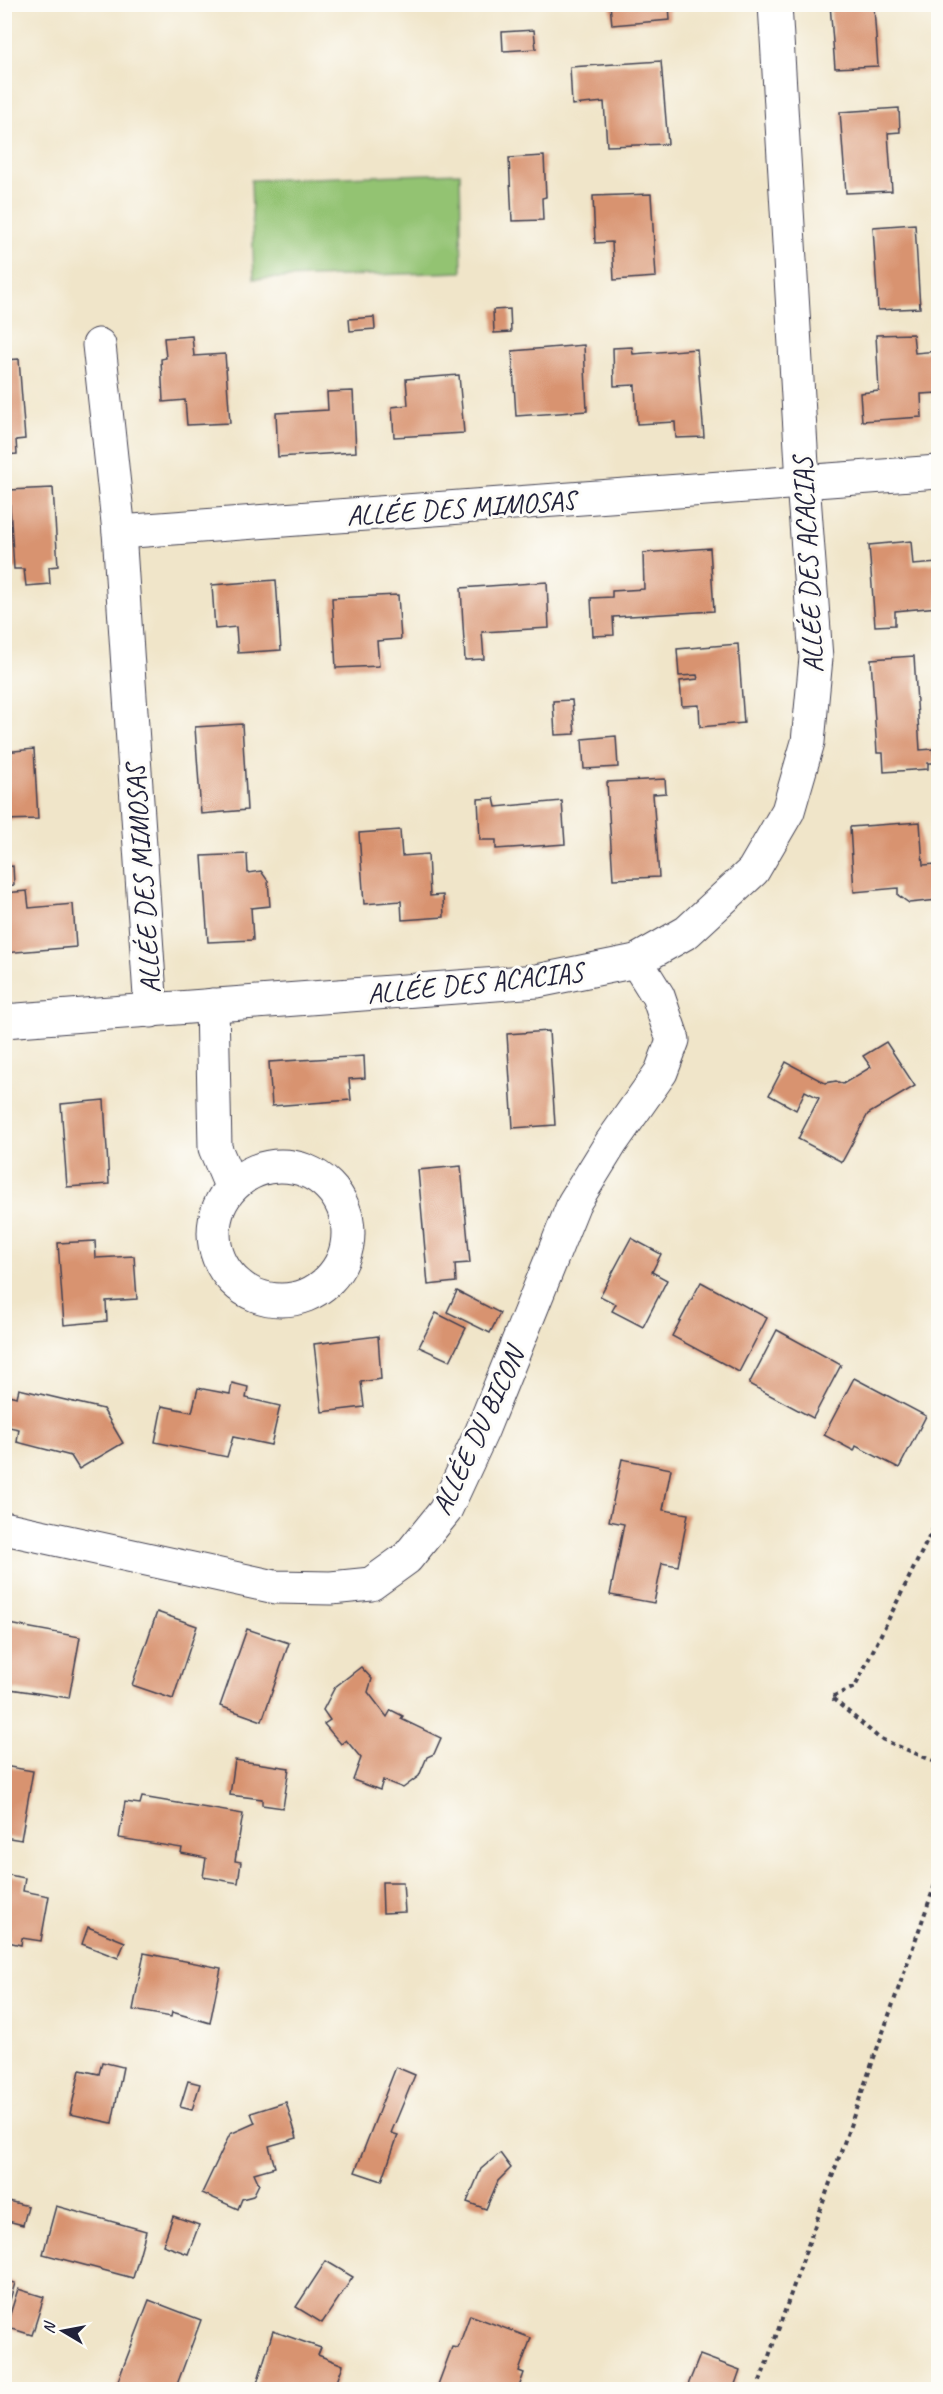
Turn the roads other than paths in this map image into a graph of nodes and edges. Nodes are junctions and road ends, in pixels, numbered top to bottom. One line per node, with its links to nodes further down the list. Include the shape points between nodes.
1 (775, 4): 4 (street, ALLÉE DES ACACIAS)
2 (99, 345): 5 (street, ALLÉE DES MIMOSAS)
3 (939, 472): 4 (street, ALLÉE DES MIMOSAS)
4 (802, 482): 5 (street, ALLÉE DES MIMOSAS); 6 (street, ALLÉE DES ACACIAS, via 816,658 808,742 788,811 753,871 687,932)
5 (119, 532): 8 (street, ALLÉE DES MIMOSAS)
6 (636, 961): 7 (street, ALLÉE DES ACACIAS, via 537,981); 11 (street, ALLÉE DU BICON, via 658,996 673,1040 661,1072 574,1203 482,1431 445,1511 407,1558 371,1584 275,1587)
7 (212, 1005): 8 (street, ALLÉE DES ACACIAS); 10 (street, via 215,1148)
8 (151, 1011): 9 (street, ALLÉE DES ACACIAS)
9 (4, 1021)
10 (231, 1186): 10 (street, via 214,1224 214,1245 221,1265 234,1282 272,1300 293,1299 313,1292 331,1277 343,1257 348,1235 345,1212 334,1191 316,1175 296,1167 272,1165 249,1172)
11 (4, 1528)

